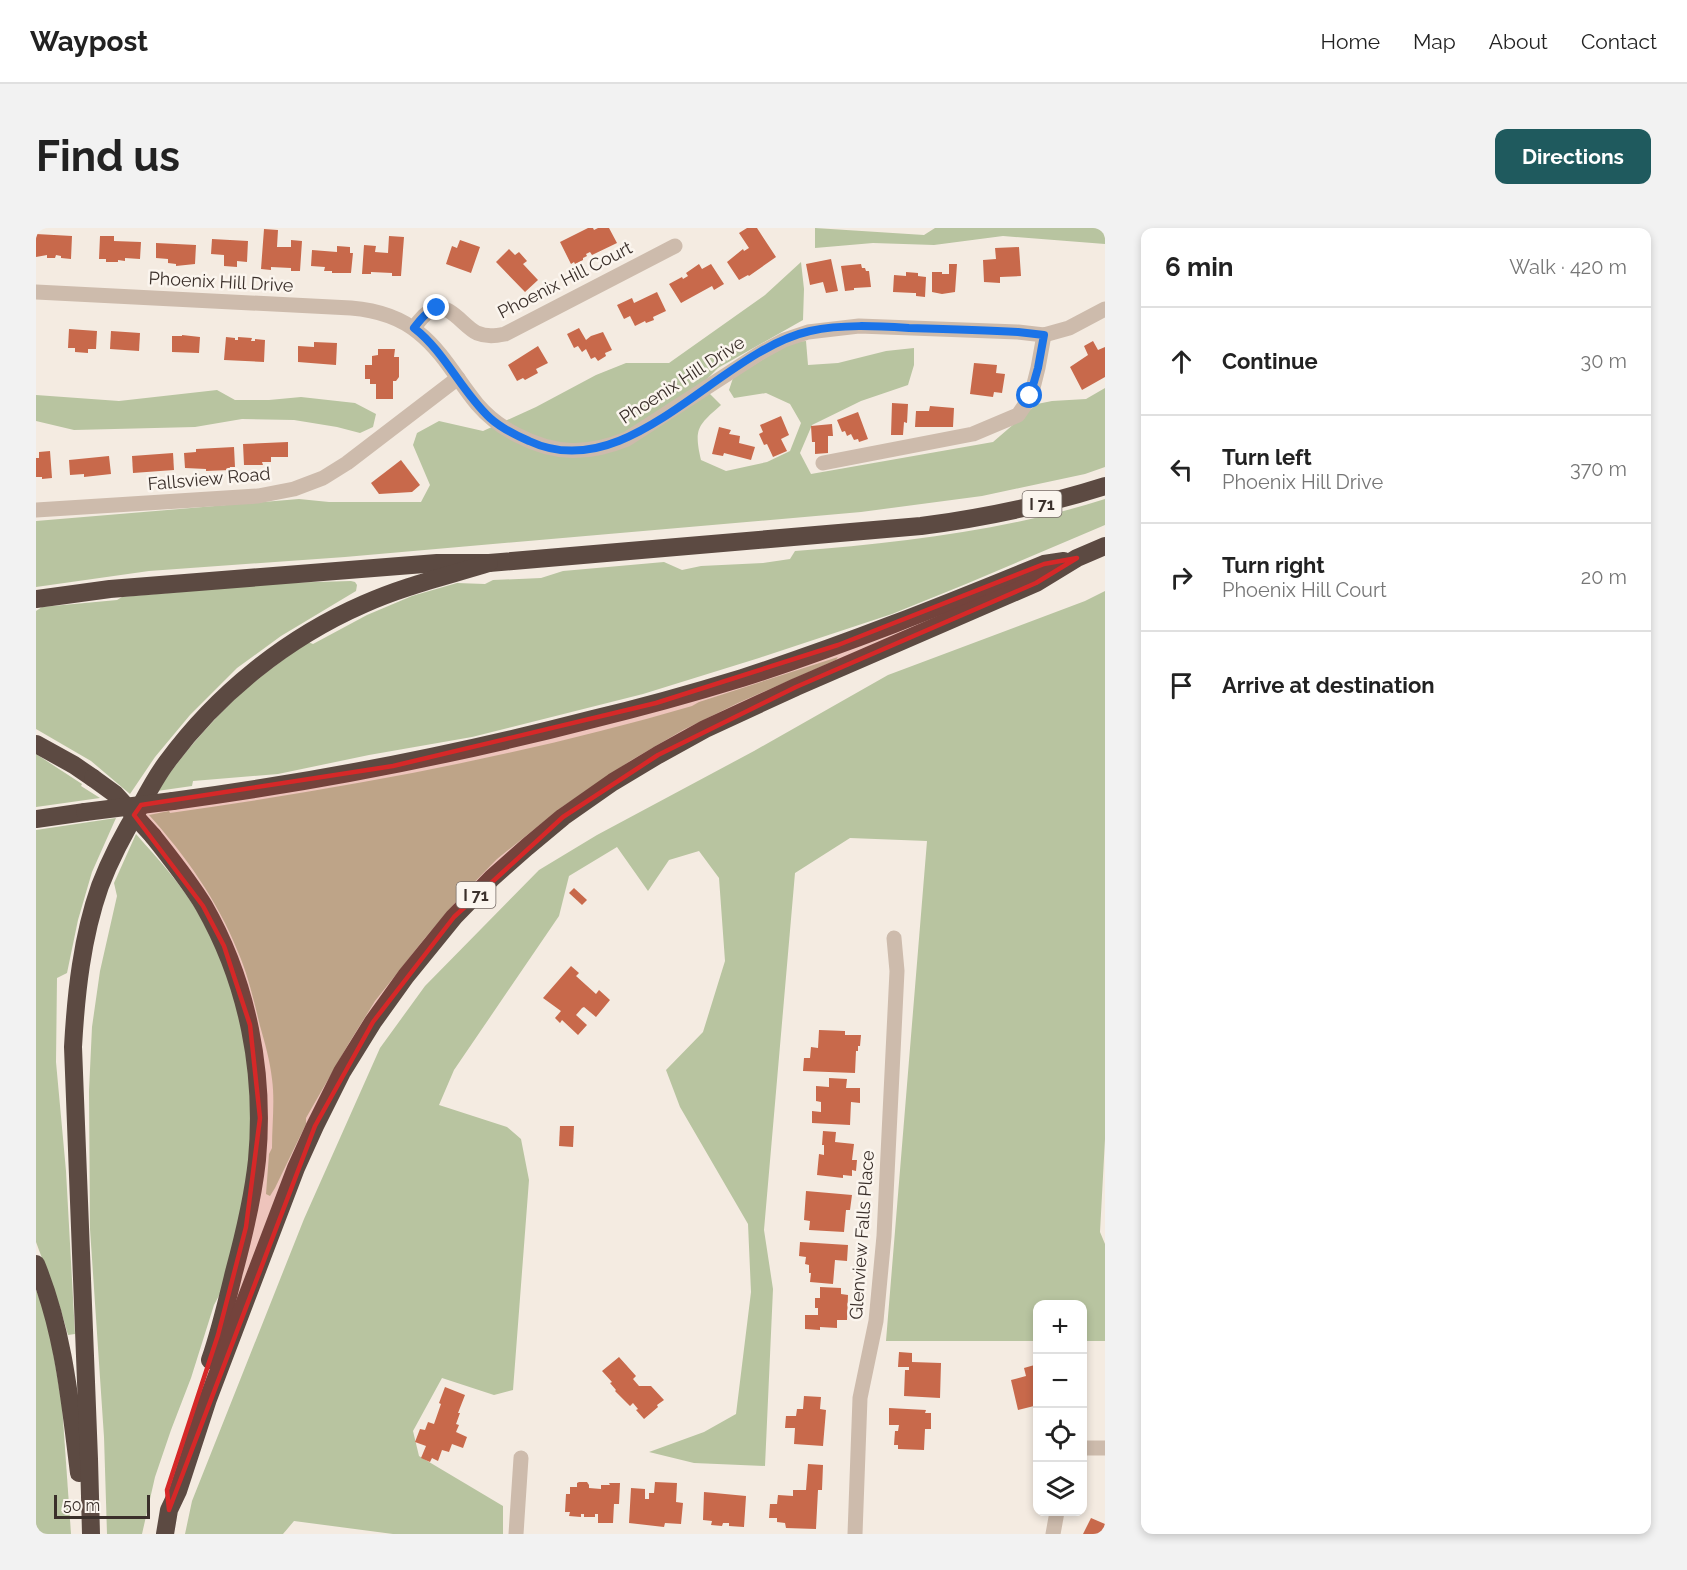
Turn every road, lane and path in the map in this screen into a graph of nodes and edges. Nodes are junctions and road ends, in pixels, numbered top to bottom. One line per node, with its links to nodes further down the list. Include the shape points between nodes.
1 (675, 246): 4 (street, Phoenix Hill Court, via 505,333 492,337 479,334 450,312 437,308)
2 (36, 292): 4 (street, Phoenix Hill Drive, via 366,309)
3 (1105, 309): 5 (street, Phoenix Hill Drive, via 1069,328)
4 (414, 328): 6 (street, Phoenix Hill Drive)
5 (1044, 335): 6 (street, Phoenix Hill Drive, via 859,326 808,332 784,339 760,353 627,438 591,450 549,448 511,432 490,417); 7 (street, via 1030,396 1018,415 973,434)
6 (458, 378): 9 (street, Fallsview Road, via 347,462 323,478 294,489 258,496)
7 (823, 463)
8 (1105, 486): 12 (highway, I 71, via 1017,510 921,526)
9 (36, 510)
10 (1105, 546): 11 (highway, I 71)
11 (1077, 558): 15 (highway, bridge, via 1044,564 914,617 741,678 516,739 310,781); 21 (highway, I 71, via 1036,584 796,687 658,755 563,817 492,878 454,917 373,1022 315,1126 239,1315)
12 (489, 563): 13 (highway, via 425,564); 23 (highway, I 71, via 363,604 322,624 249,674 215,706 165,764 118,843 100,886 80,968 73,1047)
13 (36, 599)
14 (36, 744): 21 (highway, bridge, via 116,794 181,872 228,956 250,1025 260,1118 246,1227 218,1335 167,1490)
15 (36, 819)
16 (894, 938): 26 (street, Glenview Falls Place, via 897,971 884,1236 876,1321 860,1398)
17 (36, 1264): 23 (highway, via 56,1324 67,1376)
18 (1087, 1448): 19 (street)
19 (1105, 1448)
20 (521, 1458): 25 (street)
21 (169, 1510): 24 (highway, I 71)
22 (1056, 1516): 27 (street)
23 (89, 1534)
24 (165, 1534)
25 (516, 1534)
26 (855, 1534)
27 (1053, 1534)

